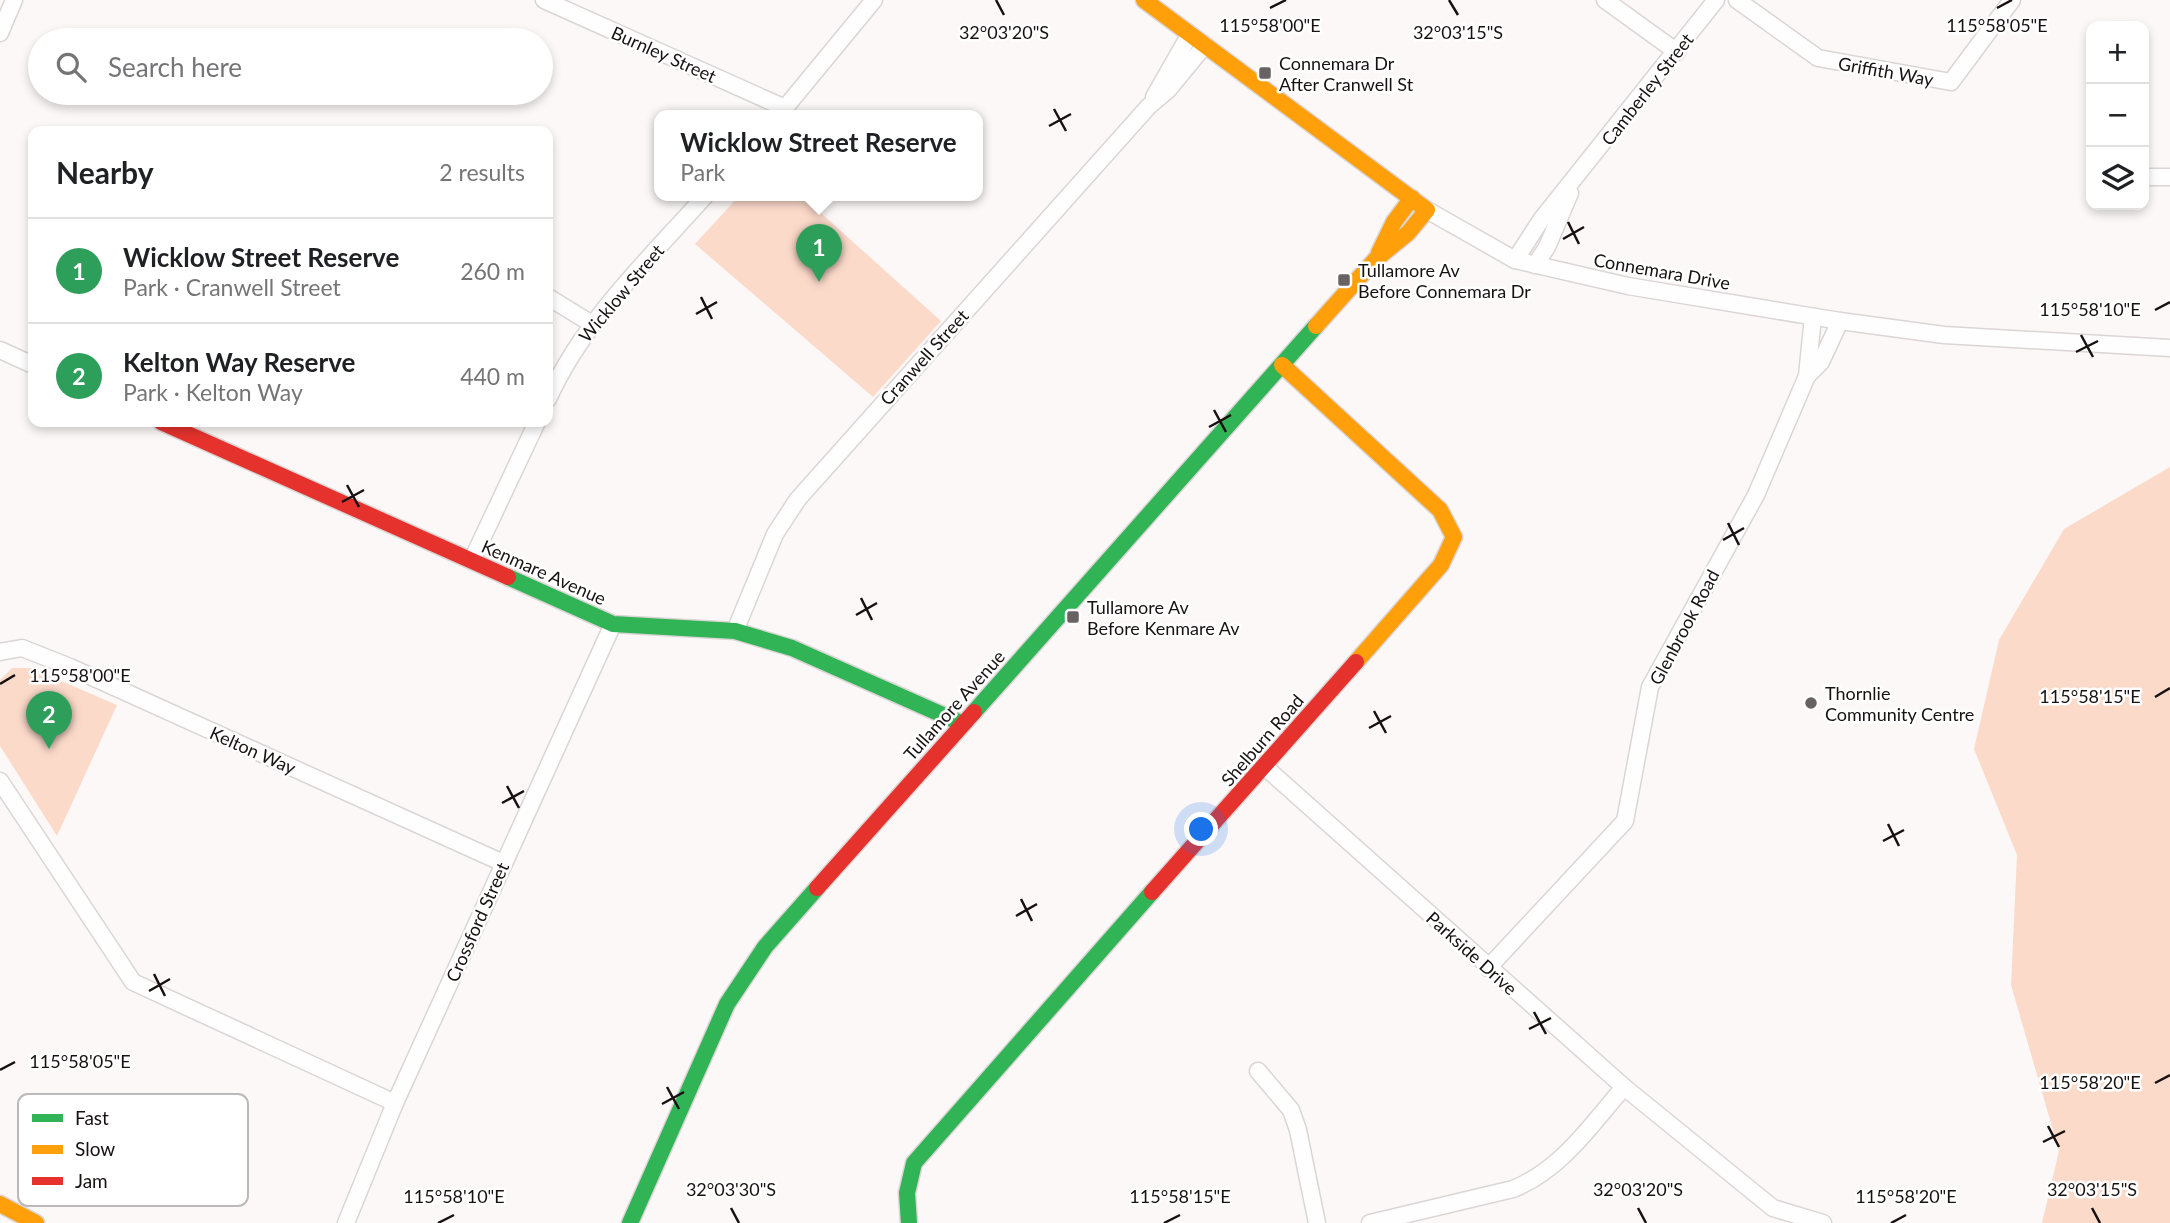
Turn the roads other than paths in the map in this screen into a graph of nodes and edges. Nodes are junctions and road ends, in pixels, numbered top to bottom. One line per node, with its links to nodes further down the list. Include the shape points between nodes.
1 (14, 0): 9 (street)
2 (544, 0): 14 (street, Burnley Street)
3 (874, 0): 15 (street)
4 (1144, 0): 10 (street, Connemara Drive)
5 (1605, 0): 12 (street)
6 (1716, 0): 12 (street, Camberley Street)
7 (1737, 0): 8 (street, Griffith Way, via 1818,58 1951,82)
8 (2012, 0)
9 (0, 33)
10 (1190, 34): 11 (street, Connemara Drive); 13 (street, Cranwell Street)
11 (1205, 45): 13 (street, Cranwell Street, via 1175,83); 19 (street, Connemara Drive)
12 (1678, 52): 18 (street, Camberley Street)
13 (1149, 106): 39 (street, Cranwell Street, via 798,499 775,534)
14 (778, 110)
15 (784, 110)
16 (2150, 177): 17 (street)
17 (2170, 177)
18 (1576, 178): 23 (street, Camberley Street); 24 (street, Camberley Street)
19 (1412, 198): 21 (street, Connemara Drive); 22 (street, Tullamore Avenue)
20 (701, 201): 28 (street, Wicklow Street)
21 (1427, 210): 22 (street, Tullamore Avenue, via 1409,233); 23 (street, Connemara Drive)
22 (1376, 259): 32 (street, Tullamore Avenue)
23 (1515, 260): 24 (street, Connemara Drive)
24 (1535, 265): 26 (street, Connemara Drive, via 1628,286)
25 (553, 300): 28 (street)
26 (1813, 317): 27 (street, Connemara Drive); 33 (street, Glenbrook Road)
27 (1840, 321): 29 (street, Connemara Drive, via 1944,335); 33 (street, Glenbrook Road, via 1821,362)
28 (593, 324): 34 (street, Wicklow Street)
29 (2170, 348)
30 (0, 350): 31 (street)
31 (28, 363)
32 (1282, 365): 41 (street, Tullamore Avenue); 42 (street, Shelburn Road, via 1440,510 1454,537 1441,565)
33 (1807, 376): 45 (street, Glenbrook Road, via 1756,495 1650,687 1625,821)
34 (553, 388)
35 (172, 427): 37 (street, Kenmare Avenue)
36 (535, 427): 37 (street)
37 (472, 560): 38 (street, Kenmare Avenue)
38 (613, 624): 39 (street, Kenmare Avenue); 44 (street, Crossford Street)
39 (735, 631): 41 (street, Kenmare Avenue, via 792,648)
40 (0, 652): 44 (street, Kelton Way, via 22,648 69,667)
41 (963, 724): 52 (street, Tullamore Avenue, via 786,922 744,976 727,1004)
42 (1265, 767): 45 (street, Parkside Drive); 53 (street, Shelburn Road, via 914,1163 905,1203)
43 (0, 781): 48 (street, via 133,982)
44 (503, 863): 48 (street, Crossford Street)
45 (1488, 968): 47 (street, Parkside Drive)
46 (1258, 1070): 54 (street, via 1291,1110)
47 (1624, 1087): 55 (street, via 1550,1171 1534,1181); 56 (street, Parkside Drive, via 1773,1208)
48 (395, 1103): 51 (street, Crossford Street)
49 (0, 1204): 50 (street)
50 (36, 1223)
51 (346, 1223)
52 (630, 1223)
53 (909, 1223)
54 (1317, 1223)
55 (1370, 1223)
56 (1823, 1223)

